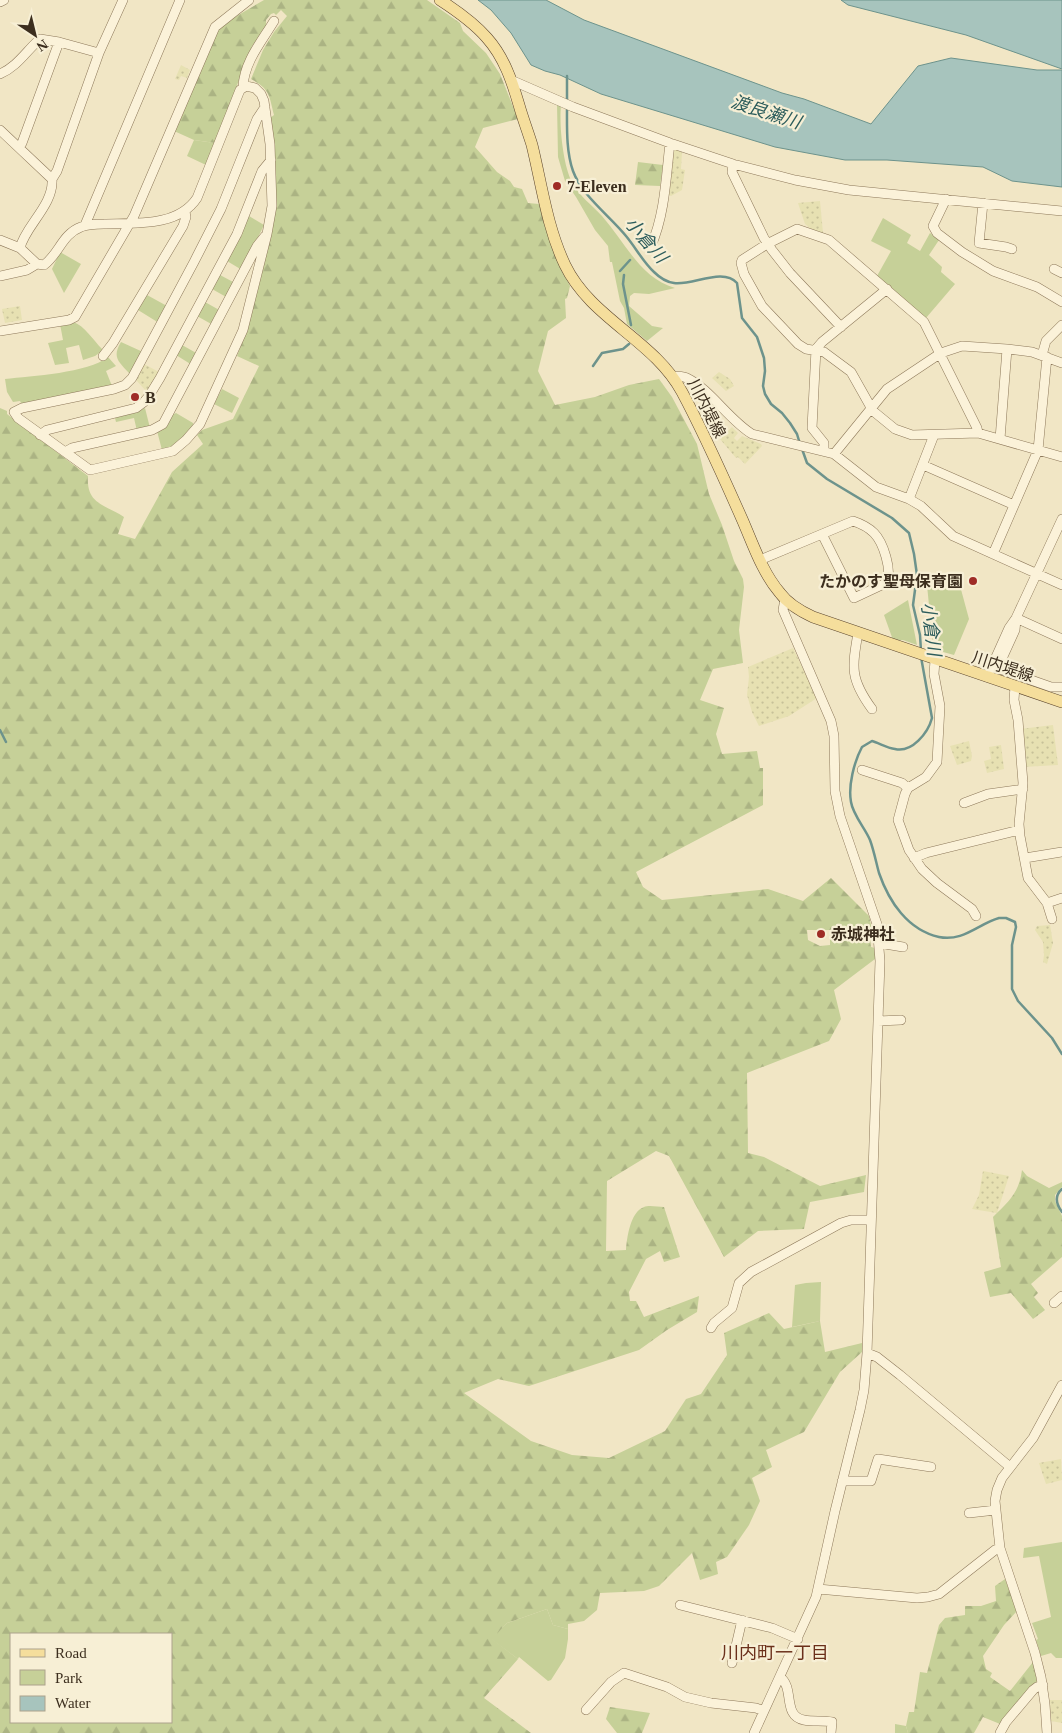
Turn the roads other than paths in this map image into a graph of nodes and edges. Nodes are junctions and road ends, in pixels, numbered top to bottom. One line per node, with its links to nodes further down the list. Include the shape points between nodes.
1 (4, 0): 6 (street)
2 (123, 0): 9 (street)
3 (180, 0): 25 (street)
4 (249, 0): 24 (street, via 219,23 213,32)
5 (440, 0): 11 (main road, 川内堤線, via 488,38)
6 (0, 2)
7 (274, 21): 12 (street, via 258,44)
8 (59, 42): 9 (street); 10 (street, via 40,38 22,59); 16 (street)
9 (99, 54): 19 (street)
10 (0, 74)
11 (512, 80): 15 (street); 45 (main road, 川内堤線, via 547,215 571,276 590,301 652,354)
12 (243, 87): 13 (street, via 259,90); 23 (street, via 197,198)
13 (265, 107): 17 (street); 48 (street, via 257,119 221,208 132,378 125,385 15,410 18,418)
14 (0, 130): 16 (street)
15 (670, 143): 18 (street); 29 (street, via 663,200)
16 (19, 147): 19 (street)
17 (271, 160): 26 (street, via 272,206); 48 (street, via 262,171 233,242 144,402 136,408 47,430)
18 (733, 164): 20 (street, via 831,187); 28 (street, via 732,172)
19 (52, 179): 30 (street, via 44,207)
20 (946, 199): 21 (street); 35 (street, via 934,224 937,233 993,271 1037,287)
21 (983, 203): 22 (street); 31 (street, via 978,242)
22 (1062, 211)
23 (185, 212): 24 (street, via 163,220); 42 (street, via 183,226)
24 (130, 223): 25 (street); 38 (street, via 75,317)
25 (85, 225): 32 (street, via 66,236 44,265)
26 (267, 234): 53 (street, via 257,246 163,424); 53 (street, via 242,330 200,424 192,434 173,450 90,470)
27 (0, 240): 30 (street)
28 (768, 244): 34 (street, via 797,229 824,238); 37 (street, via 790,273); 39 (street, via 744,257 741,262 744,274 758,300 780,326 802,347)
29 (651, 246)
30 (20, 248): 32 (street)
31 (1012, 250)
32 (37, 264): 33 (street, via 28,270)
33 (0, 276)
34 (887, 289): 37 (street); 41 (street, via 928,326)
35 (1062, 302)
36 (1062, 325): 43 (street, via 1046,341)
37 (841, 327): 39 (street)
38 (0, 331)
39 (816, 349): 46 (street, via 851,372); 52 (street, via 812,428 824,443)
40 (1007, 349): 41 (street, via 962,346); 43 (street); 50 (street)
41 (940, 353): 46 (street, via 891,385); 47 (street)
42 (103, 356)
43 (1045, 356): 44 (street); 51 (street)
44 (1062, 363)
45 (672, 376): 52 (street, via 688,378 752,434); 62 (main road, 川内堤線, via 714,458)
46 (871, 407): 49 (street, via 899,431); 54 (street)
47 (978, 434): 49 (street); 50 (street)
48 (40, 435): 53 (street)
49 (934, 435): 56 (street)
50 (1000, 439): 51 (street)
51 (1038, 450): 55 (street); 58 (street)
52 (824, 451): 54 (street)
53 (65, 452)
54 (834, 454): 57 (street, via 876,488)
55 (1062, 457)
56 (923, 465): 57 (street); 58 (street)
57 (909, 499): 61 (street, via 926,509 953,536)
58 (1014, 505): 61 (street)
59 (1062, 519): 63 (street)
60 (822, 534): 60 (street, via 852,522 874,534 889,564 886,583 854,598); 62 (street)
61 (993, 554): 63 (street)
62 (760, 560): 65 (main road, 川内堤線)
63 (1037, 574): 64 (street); 66 (street)
64 (1062, 584)
65 (785, 599): 67 (main road, 川内堤線, via 807,614); 87 (street, via 783,610 831,721 838,808 874,915)
66 (1016, 618): 68 (street); 70 (street); 72 (street, via 1015,630 1000,669 1051,687)
67 (858, 633): 69 (main road, 川内堤線); 74 (street, via 854,658 856,682)
68 (1062, 639)
69 (925, 656): 70 (main road, 川内堤線); 76 (street, via 934,674 940,706 938,758 929,774)
70 (987, 677): 71 (main road, 川内堤線)
71 (1015, 686): 73 (main road, 川内堤線); 77 (street)
72 (1062, 686)
73 (1062, 702)
74 (872, 709)
75 (862, 770): 76 (street)
76 (908, 788): 81 (street, via 898,820)
77 (1023, 789): 78 (street, via 988,794); 79 (street)
78 (964, 803)
79 (1019, 830): 81 (street); 82 (street)
80 (1062, 852): 82 (street)
81 (914, 858): 85 (street, via 932,879 972,909)
82 (1025, 858): 84 (street, via 1028,878)
83 (1062, 898): 84 (street)
84 (1047, 904): 86 (street)
85 (976, 916)
86 (1052, 919)
87 (879, 943): 88 (street); 90 (street)
88 (903, 947)
89 (901, 1020): 90 (street)
90 (878, 1021): 91 (street)
91 (871, 1220): 94 (street, via 841,1223 751,1272 739,1283 732,1308); 95 (street)
92 (1062, 1296): 93 (street)
93 (1054, 1303)
94 (711, 1328)
95 (867, 1353): 98 (street, via 900,1375); 99 (street, via 862,1400)
96 (1062, 1385): 98 (street, via 1033,1438)
97 (932, 1467): 99 (street, via 878,1459 871,1480)
98 (1010, 1467): 100 (street, via 997,1490)
99 (842, 1481): 103 (street)
100 (996, 1510): 101 (street); 102 (street)
101 (969, 1513)
102 (1000, 1548): 103 (street, via 932,1596 917,1598); 109 (street)
103 (818, 1589): 106 (street)
104 (680, 1605): 105 (street)
105 (742, 1620): 106 (street); 107 (street)
106 (798, 1639): 108 (street)
107 (732, 1663)
108 (780, 1677): 111 (street); 113 (street, via 787,1687 791,1710 802,1720 832,1722)
109 (1043, 1685): 114 (street, via 1033,1690); 115 (street)
110 (586, 1710): 111 (street, via 611,1682 624,1673 667,1687 685,1697)
111 (764, 1711): 112 (street)
112 (754, 1733)
113 (831, 1733)
114 (1000, 1733)
115 (1046, 1733)

